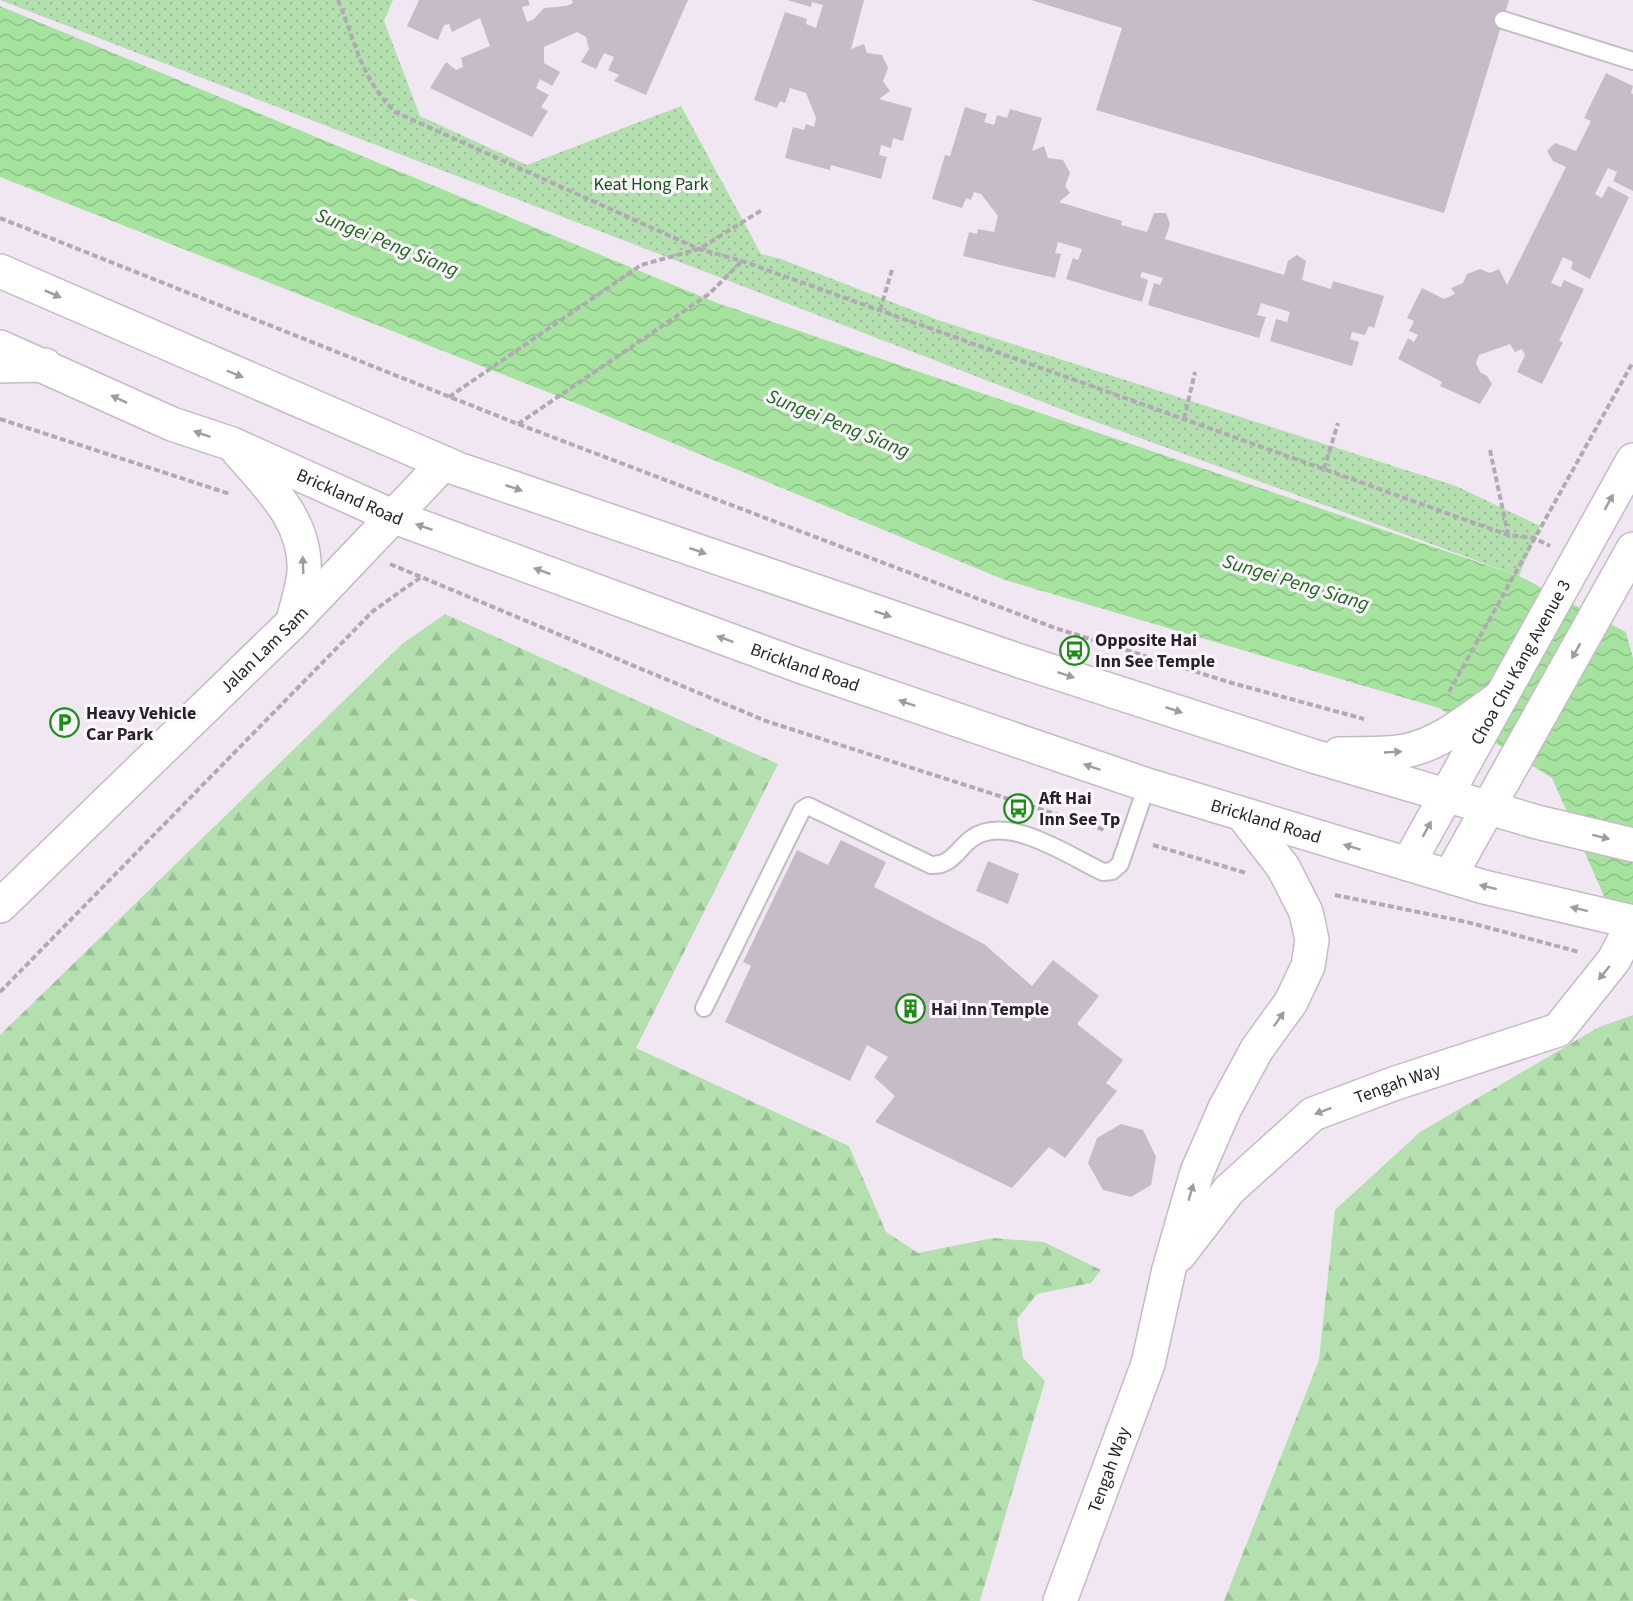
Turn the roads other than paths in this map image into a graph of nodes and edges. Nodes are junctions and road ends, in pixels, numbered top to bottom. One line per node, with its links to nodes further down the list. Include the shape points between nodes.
1 (1503, 20): 2 (lane)
2 (1633, 61)
3 (0, 271): 9 (main road, one-way to 9)
4 (0, 347): 5 (main road, Brickland Road)
5 (45, 365): 6 (main road); 7 (main road, Brickland Road, one-way to 5, via 172,424)
6 (0, 366)
7 (232, 444): 10 (main road, Brickland Road); 12 (main road, one-way to 7, via 304,572 295,524)
8 (1633, 460): 13 (main road, Choa Chu Kang Avenue 3, one-way to 8, via 1502,696)
9 (444, 464): 10 (main road, Jalan Lam Sam); 14 (main road, one-way to 14, via 1014,659)
10 (392, 516): 12 (main road, Jalan Lam Sam); 15 (main road, Brickland Road, one-way to 10, via 800,666)
11 (1633, 549): 17 (main road, one-way to 17)
12 (293, 622): 22 (main road, Jalan Lam Sam)
13 (1459, 725): 14 (main road, one-way to 13, via 1404,751 1427,744); 16 (main road, Choa Chu Kang Avenue 3)
14 (1313, 756): 16 (main road)
15 (1147, 786): 18 (main road, Brickland Road); 24 (lane, via 1120,864 1103,872 1015,830 997,829 978,833 952,859 931,865 808,807 802,810)
16 (1446, 795): 17 (main road); 20 (main road, Choa Chu Kang Avenue 3, one-way to 16)
17 (1489, 807): 19 (main road, one-way to 19); 21 (main road)
18 (1242, 814): 20 (main road, Brickland Road, one-way to 18); 25 (main road, Tengah Way, one-way to 18, via 1197,1172 1224,1108 1257,1049 1291,1002 1308,966 1312,940 1306,912 1284,867)
19 (1633, 844)
20 (1408, 864): 21 (main road, Brickland Road)
21 (1450, 876): 23 (main road, Brickland Road, one-way to 21)
22 (0, 906)
23 (1633, 922): 25 (main road, Tengah Way, one-way to 25, via 1614,960 1558,1030 1314,1114 1229,1190)
24 (704, 1008)
25 (1169, 1269): 26 (main road, Tengah Way, via 1148,1364)
26 (1060, 1601)

